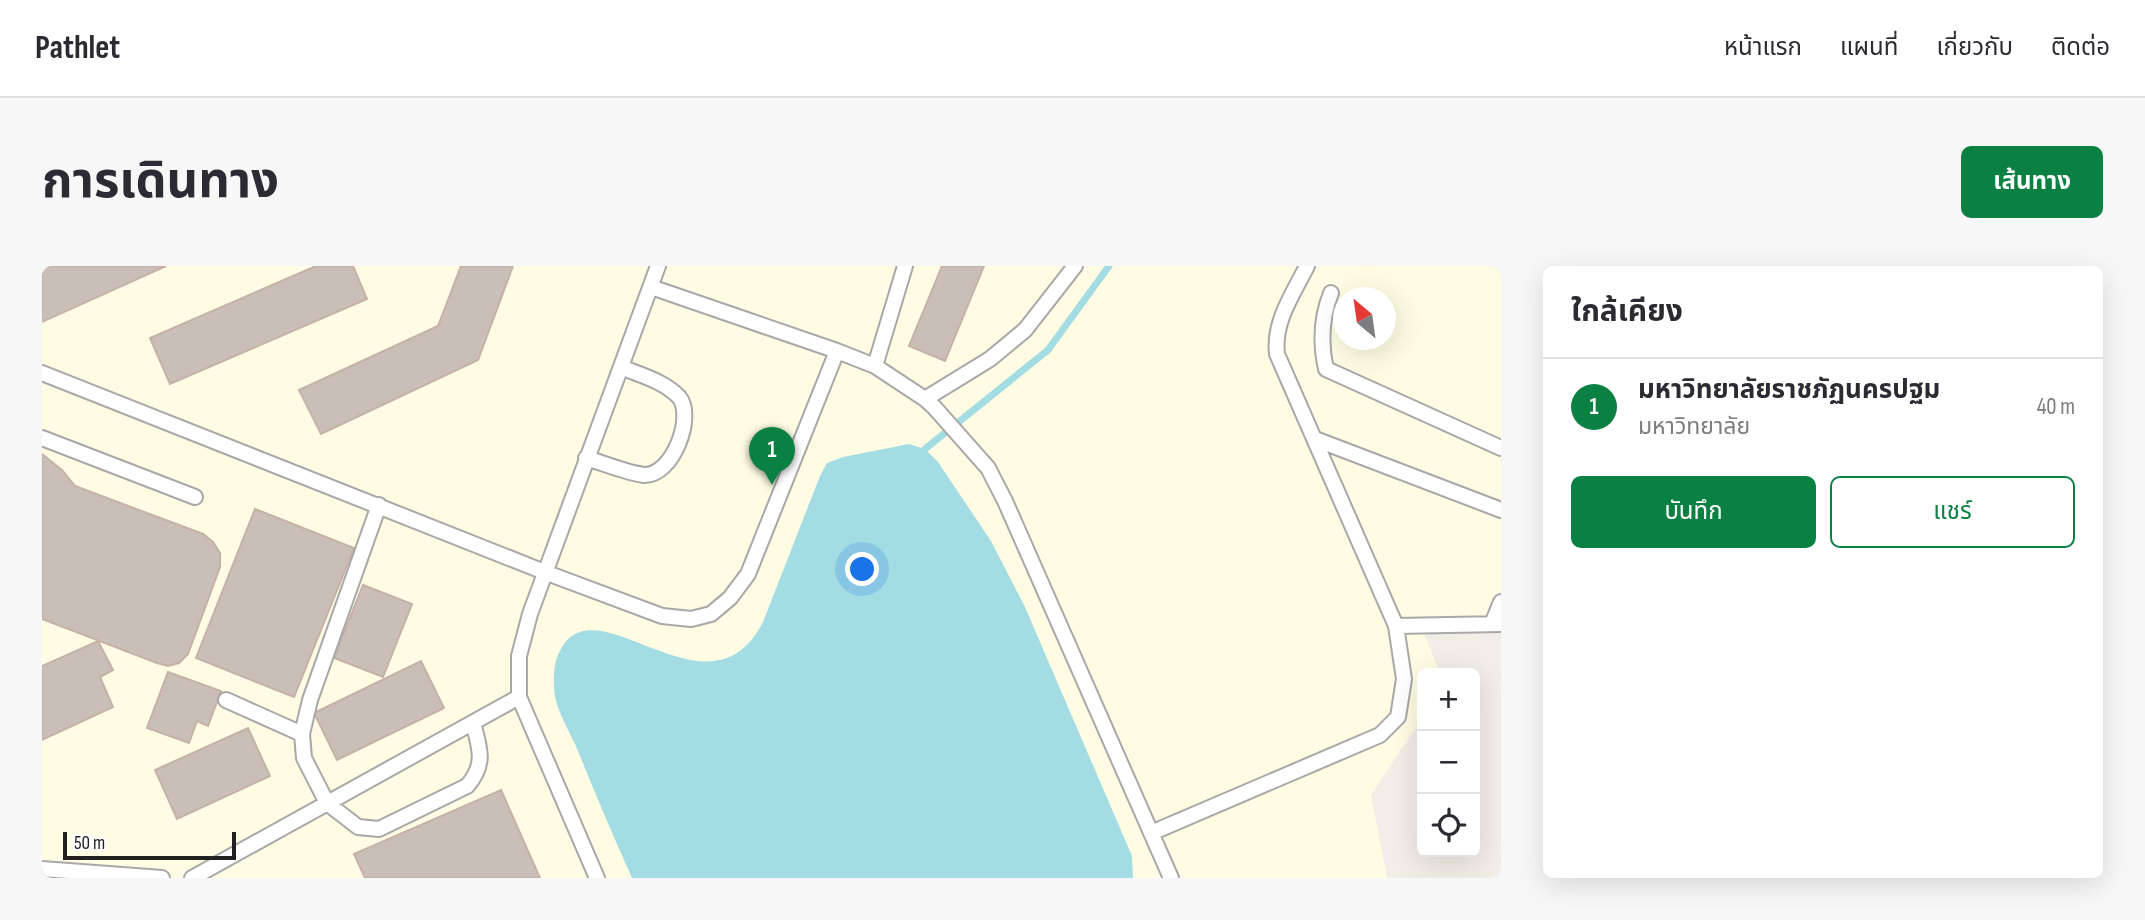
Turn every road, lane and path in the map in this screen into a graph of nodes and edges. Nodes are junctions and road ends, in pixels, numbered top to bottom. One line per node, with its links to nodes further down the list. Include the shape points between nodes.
1 (658, 266): 5 (lane)
2 (905, 266): 8 (lane)
3 (1075, 266): 11 (lane, via 1025,330)
4 (1307, 266): 13 (lane, via 1275,338 1277,354)
5 (651, 287): 7 (lane); 9 (lane)
6 (1331, 293): 14 (lane, via 1323,312 1326,369)
7 (837, 351): 8 (lane); 19 (lane, via 748,574 711,614 691,619 662,615)
8 (875, 366): 11 (lane)
9 (621, 367): 15 (lane); 15 (lane, via 663,384 680,398 686,413 673,458 659,472 645,475)
10 (42, 373): 17 (lane)
11 (929, 403): 28 (lane, via 988,468)
12 (42, 438): 16 (lane)
13 (1315, 439): 18 (lane); 22 (lane)
14 (1501, 448)
15 (586, 458): 19 (lane)
16 (195, 497)
17 (379, 505): 19 (lane); 26 (lane)
18 (1501, 510)
19 (547, 573): 23 (lane, via 519,656)
20 (1501, 601): 21 (lane)
21 (1496, 624): 22 (lane)
22 (1396, 626): 28 (lane, via 1404,679 1398,717 1380,735)
23 (519, 697): 25 (lane); 32 (lane)
24 (226, 700): 26 (lane)
25 (473, 723): 27 (lane); 27 (lane, via 480,764 467,786 379,829 358,827)
26 (302, 734): 27 (lane, via 304,758)
27 (327, 803): 31 (lane)
28 (1152, 834): 33 (lane)
29 (42, 869): 30 (lane)
30 (162, 878)
31 (192, 878)
32 (597, 878)
33 (1171, 878)

